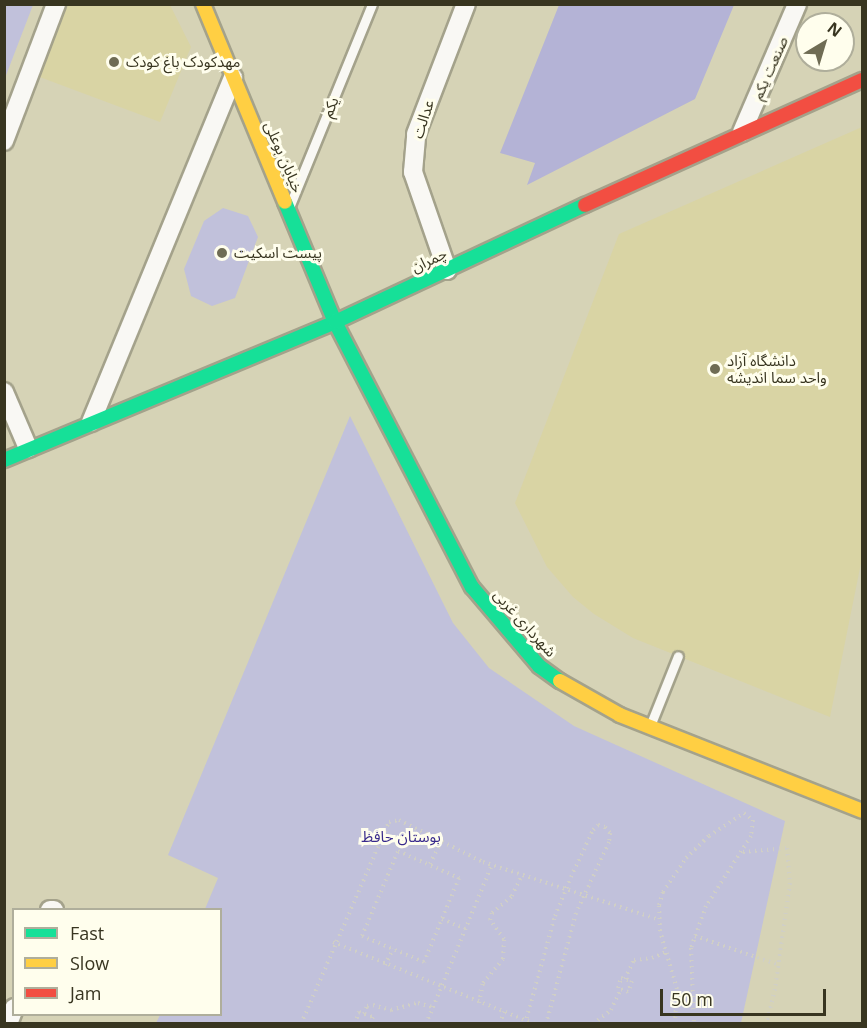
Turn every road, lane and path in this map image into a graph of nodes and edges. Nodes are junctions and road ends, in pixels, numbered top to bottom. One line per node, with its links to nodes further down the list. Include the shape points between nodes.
1 (56, 4): 9 (street)
2 (202, 4): 6 (street, خیابان بوعلی)
3 (372, 4): 10 (lane, یکم)
4 (465, 4): 11 (street, عدالت, via 416,134 413,172)
5 (797, 4): 8 (street, صنعت یکم)
6 (233, 77): 10 (street, خیابان بوعلی); 14 (street)
7 (862, 80): 8 (street, چمران)
8 (742, 132): 11 (street, چمران)
9 (4, 141)
10 (289, 209): 12 (street, خیابان بوعلی)
11 (447, 270): 12 (street, چمران)
12 (335, 322): 14 (street, چمران); 18 (street, شهرداری غربی, via 472,587 539,666 575,692)
13 (4, 392): 15 (street)
14 (91, 422): 15 (street, چمران)
15 (28, 448): 16 (street, چمران)
16 (4, 460)
17 (678, 656): 18 (lane)
18 (650, 727): 19 (street, شهرداری غربی)
19 (862, 811)
20 (441, 841): 22 (path); 23 (path); 31 (path, via 399,820 389,822)
21 (742, 852): 28 (path, via 753,820 744,813 709,836 686,858 663,892); 30 (path, via 720,880); 35 (path, via 787,848 790,883)
22 (430, 864): 27 (path, via 459,878); 32 (path, via 398,851 362,936)
23 (492, 865): 24 (path); 29 (path)
24 (522, 875): 25 (path); 37 (path, via 512,896 492,913 490,920 504,939 503,959 483,983)
25 (566, 890): 26 (path); 26 (path, via 589,837 598,825 605,827 610,833 609,842); 41 (path)
26 (584, 896): 28 (path); 48 (path, via 563,955)
27 (442, 919): 29 (path); 32 (path, via 424,962)
28 (660, 920): 33 (path)
29 (465, 929): 36 (path)
30 (695, 936): 35 (path); 51 (path, via 691,948)
31 (333, 942): 34 (path); 42 (path)
32 (393, 949): 34 (path)
33 (666, 952): 49 (path, via 634,960 625,980 621,978 621,989 611,1010); 50 (path, via 677,989)
34 (385, 965): 36 (path)
35 (779, 965): 52 (path)
36 (440, 988): 37 (path); 38 (path)
37 (479, 1003): 39 (path)
38 (432, 1007): 40 (path, via 418,1003 392,1010 373,1005 367,1006); 45 (path)
39 (504, 1012): 41 (path); 46 (path)
40 (364, 1014): 43 (path, via 359,1012); 44 (path, via 373,1017)
41 (526, 1022): 47 (path)
42 (301, 1023)
43 (355, 1023)
44 (370, 1023)
45 (426, 1023)
46 (500, 1023)
47 (535, 1023)
48 (546, 1023)
49 (593, 1023)
50 (675, 1023)
51 (694, 1023)
52 (766, 1023)

